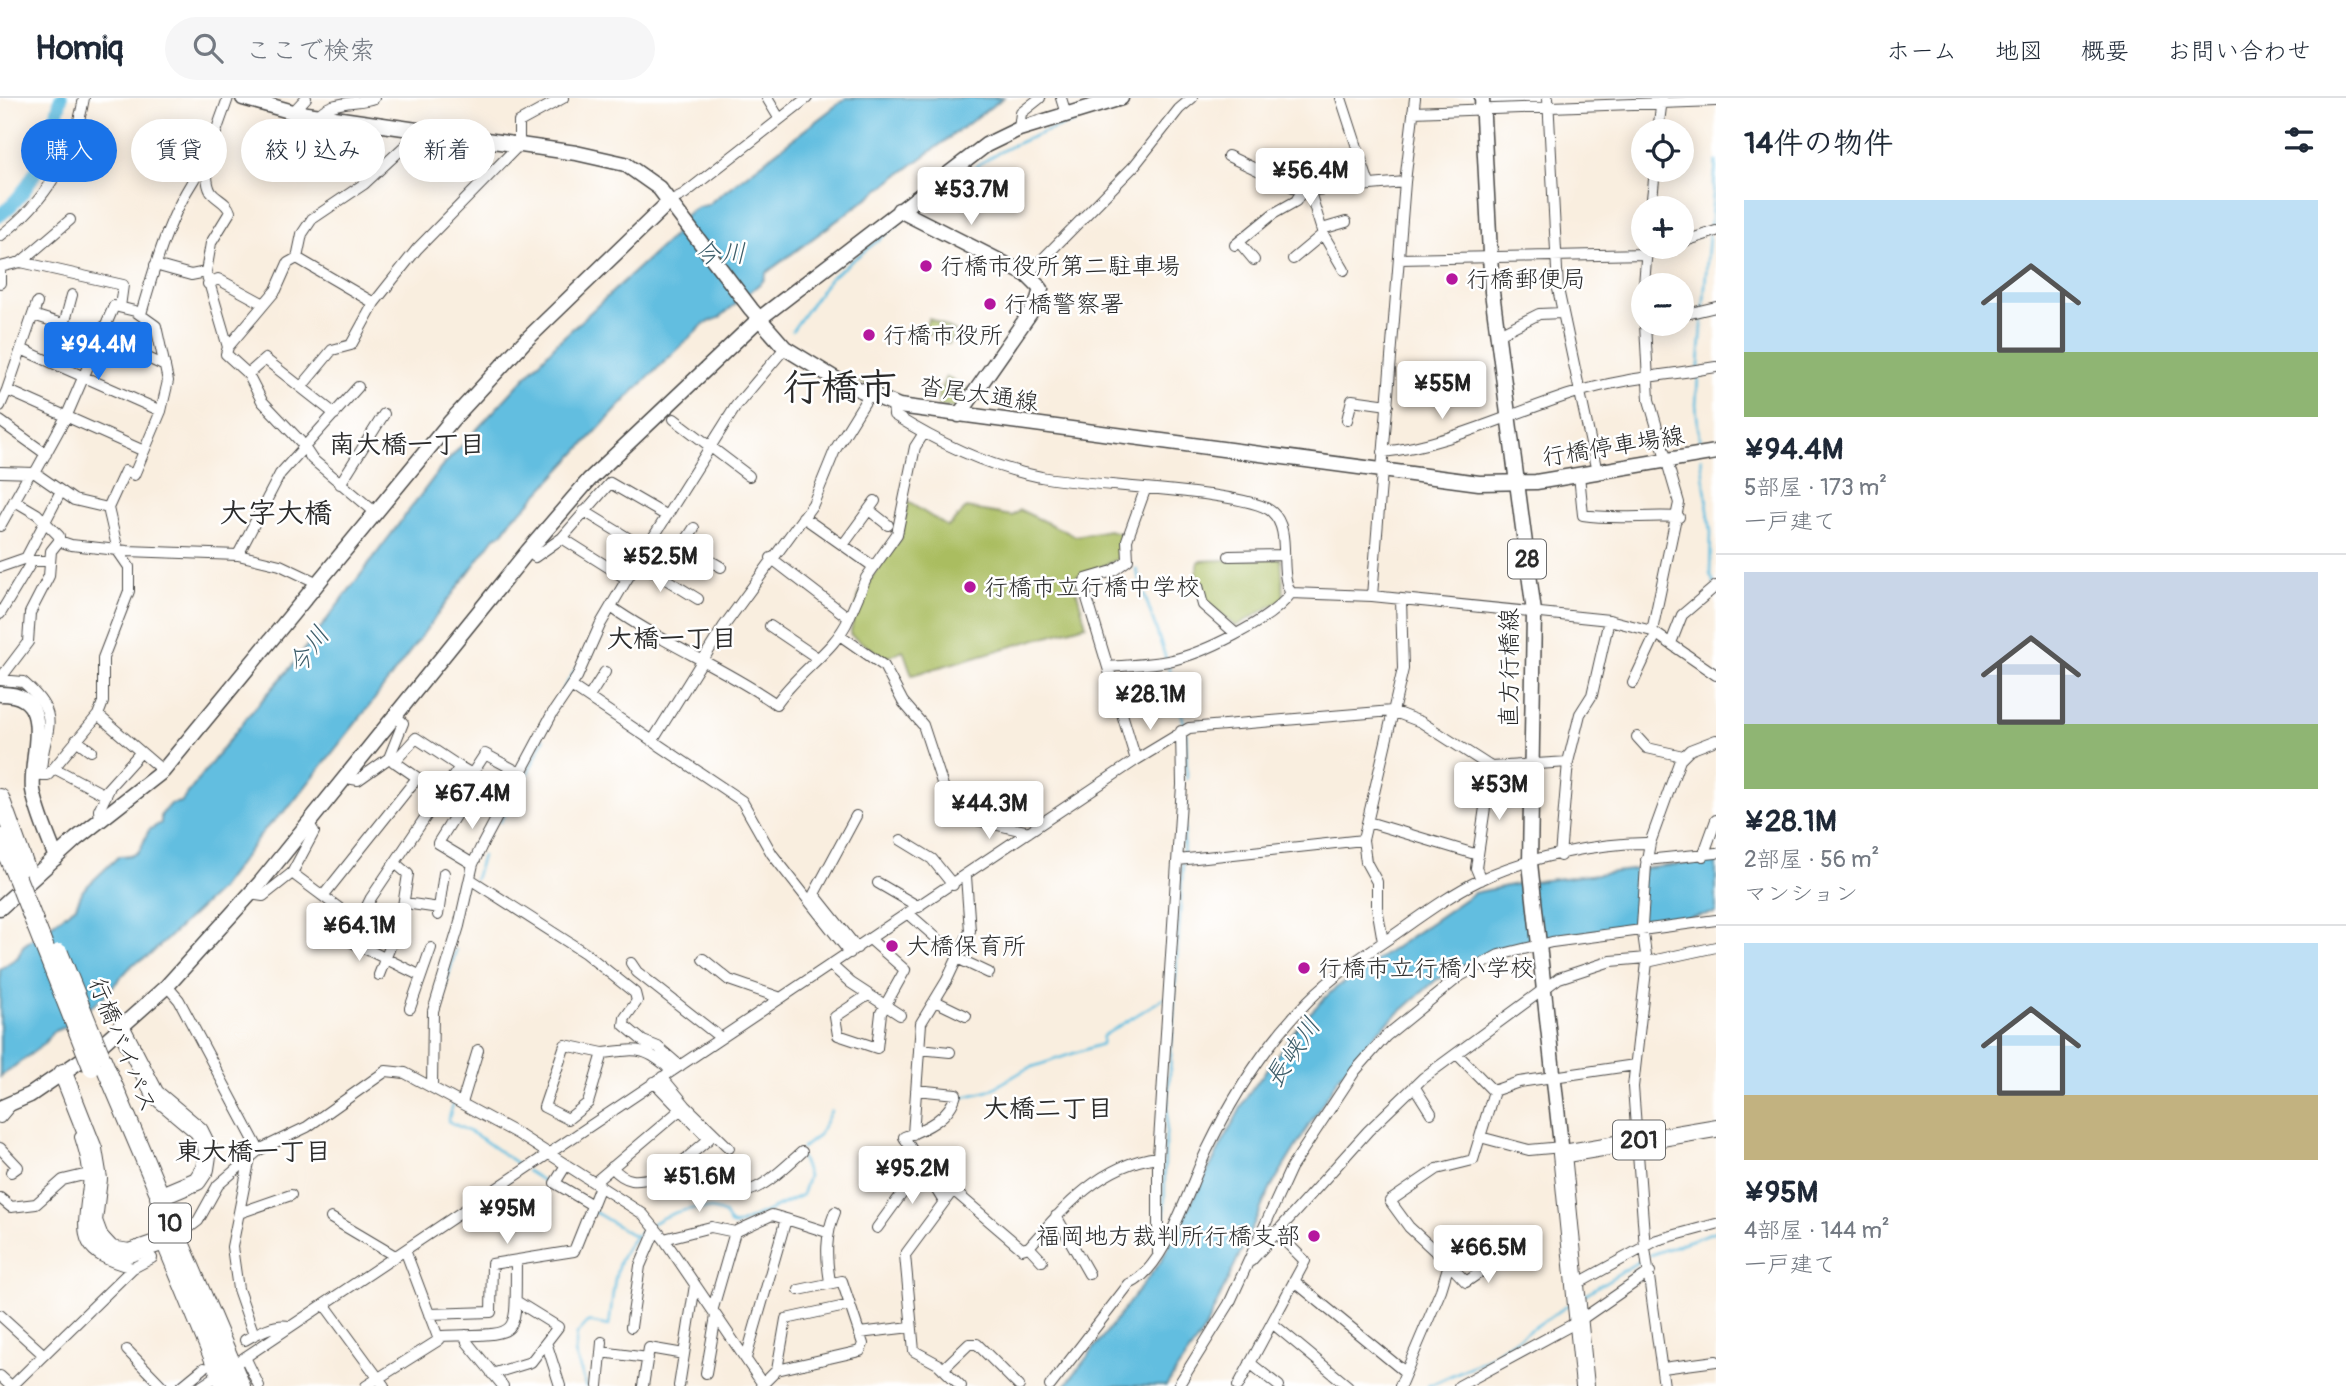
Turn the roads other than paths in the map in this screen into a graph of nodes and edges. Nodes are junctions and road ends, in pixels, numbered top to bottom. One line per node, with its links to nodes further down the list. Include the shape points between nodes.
1 (84, 98): 43 (street, via 60,171)
2 (228, 98): 24 (street)
3 (244, 98): 19 (street, 沓尾大通線)
4 (306, 98): 19 (street)
5 (564, 98): 29 (street, via 519,122)
6 (767, 98): 23 (street)
7 (807, 98): 23 (street)
8 (1040, 98): 27 (street, via 1020,113)
9 (1061, 98): 21 (street)
10 (1121, 98): 21 (street)
11 (1192, 98): 57 (street, via 1134,166)
12 (1341, 98): 35 (street)
13 (1415, 98): 20 (street)
14 (367, 99): 22 (street)
15 (1661, 101): 16 (street); 17 (street); 25 (street)
16 (1716, 101)
17 (1548, 103): 18 (street); 46 (street)
18 (1482, 104): 20 (street); 47 (street, 直方行橋線 / 28)
19 (293, 112): 22 (street, 沓尾大通線)
20 (1413, 112): 34 (street)
21 (1066, 114): 27 (street)
22 (318, 116): 26 (street, 沓尾大通線)
23 (779, 118): 37 (street)
24 (221, 119)
25 (1659, 119)
26 (399, 128)
27 (1019, 129): 38 (street, via 977,151)
28 (495, 142): 29 (street, 沓尾大通線)
29 (519, 145): 37 (street, 沓尾大通線, via 625,164 648,178); 62 (street, via 417,249)
30 (399, 151): 48 (street, via 364,184 312,219 302,234)
31 (1228, 156): 36 (street)
32 (190, 182): 53 (street)
33 (209, 182): 56 (street, via 230,212 211,243)
34 (1405, 182): 35 (street); 50 (street)
35 (1369, 184): 36 (street)
36 (1306, 192): 41 (street); 51 (street, via 1237,244)
37 (672, 205): 69 (street, 沓尾大通線); 121 (street, via 523,342)
38 (899, 210): 57 (street); 69 (street)
39 (70, 220): 52 (street)
40 (1346, 222): 41 (street)
41 (1322, 231): 49 (street); 55 (street)
42 (1716, 231): 44 (street)
43 (0, 236)
44 (1694, 238)
45 (1631, 252): 46 (street)
46 (1556, 256): 47 (street); 67 (street)
47 (1489, 257): 50 (street); 72 (street, 直方行橋線 / 28)
48 (297, 258): 62 (street); 63 (street, via 288,263)
49 (1293, 259)
50 (1399, 259): 89 (street)
51 (1254, 260)
52 (21, 262): 54 (street); 64 (street, via 123,285)
53 (155, 265): 56 (street, via 191,275); 68 (street)
54 (0, 269): 58 (street)
55 (1344, 270)
56 (206, 272): 59 (street)
57 (1027, 275): 95 (street, via 1041,289 1041,296)
58 (0, 283)
59 (208, 284): 63 (street, via 218,279); 75 (street)
60 (72, 295): 71 (street)
61 (37, 303): 70 (street)
62 (374, 303): 83 (street, via 351,345 332,350)
63 (264, 304): 75 (street)
64 (120, 307): 68 (street); 73 (street, via 114,306)
65 (1716, 307): 66 (street)
66 (1694, 312)
67 (1562, 313): 72 (street, via 1539,314); 86 (street)
68 (141, 314): 78 (street, via 156,326)
69 (755, 314): 76 (street, 沓尾大通線); 135 (street, via 589,480)
70 (33, 315): 71 (street); 77 (street)
71 (64, 325): 73 (street)
72 (1497, 335): 96 (street, 直方行橋線 / 28)
73 (101, 336): 78 (street); 81 (street)
74 (1645, 336): 82 (street)
75 (228, 347): 80 (street, via 226,354)
76 (785, 348): 87 (street, 沓尾大通線, via 817,370); 101 (street)
77 (21, 349): 81 (street); 85 (street)
78 (165, 366): 91 (street, via 168,381)
79 (1716, 367): 82 (street)
80 (248, 374): 83 (street, via 265,359); 102 (street, via 262,401)
81 (84, 375): 91 (street); 94 (street)
82 (1647, 379): 86 (street); 107 (street)
83 (302, 386): 92 (street)
84 (358, 387): 92 (street)
85 (7, 390): 90 (street); 94 (street)
86 (1580, 391): 96 (street); 110 (street)
87 (869, 395): 88 (street, 沓尾大通線); 123 (street, via 835,450 819,493)
88 (893, 404): 95 (street, 沓尾大通線); 100 (street, via 894,415)
89 (1388, 405): 98 (street, via 1352,400); 104 (street)
90 (0, 406)
91 (161, 411): 103 (street)
92 (335, 414): 102 (street)
93 (384, 414): 114 (street)
94 (67, 415): 103 (street); 106 (street)
95 (959, 415): 108 (street, 沓尾大通線)
96 (1507, 416): 104 (street); 115 (street, 直方行橋線 / 28)
97 (674, 419): 101 (street)
98 (1347, 420)
99 (0, 421): 106 (street)
100 (924, 433): 116 (street, via 1023,473); 145 (street, via 915,447 897,534)
101 (710, 446): 113 (street); 122 (street)
102 (306, 449): 114 (street); 136 (street, via 280,474)
103 (144, 452): 119 (street, via 134,475 125,471)
104 (1383, 452): 108 (street)
105 (1716, 452): 107 (street, 行橋停車場線)
106 (46, 454): 111 (street)
107 (1668, 461): 110 (street, 行橋停車場線); 124 (street, via 1678,492)
108 (1381, 470): 115 (street, 沓尾大通線); 151 (street)
109 (0, 472): 111 (street)
110 (1597, 472): 112 (street, 行橋停車場線)
111 (33, 473): 117 (street); 118 (street)
112 (1579, 475): 115 (street, 行橋停車場線); 124 (street, via 1583,515 1615,520 1641,515)
113 (749, 476)
114 (340, 484): 121 (street)
115 (1517, 484): 155 (street, 直方行橋線 / 28)
116 (1145, 490): 137 (street, via 1223,497 1265,507 1278,520); 166 (street, via 1127,540 1128,559 1083,584)
117 (61, 491): 119 (street, via 74,500); 125 (street)
118 (15, 501): 125 (street); 127 (street)
119 (108, 508): 134 (street)
120 (584, 511): 122 (street, via 610,483); 129 (street); 133 (street)
121 (376, 513): 147 (street)
122 (667, 516): 133 (street)
123 (803, 517): 132 (street); 139 (street)
124 (1679, 517): 161 (street)
125 (43, 522): 130 (street); 140 (street)
126 (888, 525): 132 (street, via 872,506)
127 (0, 526)
128 (694, 528): 131 (street)
129 (562, 538): 135 (street, via 539,556); 146 (street)
130 (59, 541): 134 (street); 141 (street)
131 (683, 545): 133 (street, via 674,559); 144 (street)
132 (843, 545): 145 (street)
133 (648, 546): 142 (street)
134 (118, 551): 136 (street); 175 (street, via 130,567 129,591 103,657 103,702)
135 (528, 551): 176 (street)
136 (238, 555): 147 (street, via 280,565)
137 (1284, 555): 138 (street); 150 (street)
138 (1229, 556)
139 (771, 558): 157 (street); 165 (street)
140 (29, 560): 141 (street); 143 (street); 156 (street)
141 (48, 561): 169 (street, via 49,576 30,613 28,642)
142 (638, 562): 146 (street); 152 (street)
143 (0, 567)
144 (720, 567)
145 (874, 567): 157 (street)
146 (627, 579): 154 (street)
147 (318, 583): 192 (street)
148 (1198, 586): 160 (street, via 1203,605)
149 (1716, 586): 163 (street, via 1682,615)
150 (1291, 593): 151 (street); 160 (street, via 1283,605)
151 (1372, 596): 153 (street)
152 (698, 599)
153 (1401, 599): 155 (street); 174 (street, via 1403,669)
154 (611, 607): 165 (street, via 641,629); 171 (street)
155 (1534, 612): 158 (street); 188 (street, 直方行橋線 / 28)
156 (0, 614)
157 (849, 618): 162 (street)
158 (1609, 620): 161 (street); 187 (street, via 1592,695 1580,714)
159 (770, 626): 164 (street)
160 (1235, 633): 166 (street, via 1169,661)
161 (1654, 633): 163 (street); 170 (street)
162 (841, 636): 164 (street); 205 (street, via 884,666 903,702 923,724 946,795 976,820)
163 (1671, 643): 168 (street)
164 (816, 657): 165 (street, via 776,704 740,678)
165 (705, 661): 180 (street)
166 (1108, 667): 186 (street)
167 (605, 672): 173 (street)
168 (1716, 675)
169 (0, 680): 191 (street, via 23,682 42,701 51,726 41,775)
170 (1633, 683)
171 (571, 686): 173 (street); 193 (street)
172 (0, 694): 214 (street, via 21,698 36,715 33,788)
173 (589, 697): 180 (street)
174 (1392, 711): 177 (street); 190 (street, via 1421,722); 203 (street)
175 (97, 715): 179 (street); 183 (street)
176 (396, 716): 185 (street, via 403,723); 194 (street)
177 (1181, 731): 186 (street); 215 (street)
178 (1637, 737): 184 (street, via 1647,748)
179 (76, 740): 182 (street); 191 (street)
180 (653, 740): 243 (street, via 742,801 772,854)
181 (1716, 740): 184 (street)
182 (91, 751)
183 (141, 752): 192 (street); 196 (street)
184 (1683, 756): 209 (street)
185 (391, 760): 189 (street, via 416,738); 194 (street, via 358,780); 195 (street)
186 (1136, 760): 205 (street)
187 (1569, 762): 188 (street); 212 (street)
188 (1531, 766): 190 (street); 219 (street, 直方行橋線 / 28)
189 (460, 767): 193 (street, via 472,774 485,754); 197 (street)
190 (1492, 767): 211 (street)
191 (54, 768): 196 (street, via 103,794)
192 (163, 771): 202 (street)
193 (522, 774): 199 (street)
194 (347, 778): 204 (street)
195 (417, 778): 197 (street); 229 (street)
196 (110, 787): 202 (street, via 99,810)
197 (441, 794): 217 (street)
198 (0, 797): 222 (highway, 行橋バイパス / 10)
199 (500, 811): 218 (street); 218 (street, via 470,792 438,843)
200 (856, 816): 243 (street, via 814,894)
201 (1716, 820): 213 (street)
202 (100, 821): 214 (street)
203 (1368, 822): 208 (street); 211 (street)
204 (309, 824): 220 (street, via 314,832); 228 (street)
205 (1029, 832): 223 (street)
206 (0, 838): 222 (highway, 行橋バイパス / 10)
207 (901, 840): 227 (street, via 932,859)
208 (1363, 840): 215 (street); 239 (street, via 1366,862 1377,882)
209 (1650, 843): 212 (street); 216 (street)
210 (1716, 853): 213 (street)
211 (1478, 855): 225 (street, via 1476,869)
212 (1560, 856): 219 (street)
213 (1703, 856): 216 (street)
214 (56, 858): 232 (street)
215 (1178, 860): 295 (street)
216 (1646, 862): 236 (street)
217 (395, 863): 230 (street, via 408,874); 235 (street)
218 (472, 864): 224 (street)
219 (1531, 868): 225 (street); 240 (street, 直方行橋線 / 28)
220 (292, 873): 228 (street, via 263,896); 229 (street)
221 (444, 873): 230 (street, via 439,911)
222 (22, 875): 269 (highway, 行橋バイパス / 10, bridge)
223 (966, 876): 227 (street); 244 (street, via 970,931)
224 (470, 879): 271 (street, via 585,953 635,993 637,1001 624,1025); 276 (street, via 433,1011)
225 (1481, 880): 239 (street)
226 (878, 883): 231 (street)
227 (953, 885): 231 (street)
228 (250, 894): 253 (street)
229 (323, 896): 235 (street)
230 (405, 903): 246 (street)
231 (919, 907): 233 (street)
232 (0, 908)
233 (909, 914): 237 (street); 238 (street)
234 (1716, 920): 236 (street)
235 (359, 923): 246 (street, via 350,941)
236 (1642, 928): 240 (street); 247 (street)
237 (870, 939): 243 (street); 258 (street, via 905,970)
238 (941, 942)
239 (1383, 942): 327 (street, via 1316,993 1264,1056 1206,1151)
240 (1539, 942): 254 (street, 直方行橋線 / 28); 317 (street, via 1470,970 1387,1036 1355,1072 1291,1168)
241 (431, 947): 252 (street)
242 (1716, 947): 247 (street)
243 (853, 950): 249 (street)
244 (957, 958): 250 (street); 257 (street)
245 (703, 959): 256 (street, via 729,980)
246 (385, 960): 251 (street); 252 (street)
247 (1647, 960): 254 (street, via 1611,961); 270 (street)
248 (631, 963): 263 (street)
249 (831, 965): 255 (street); 256 (street)
250 (989, 973)
251 (379, 975)
252 (421, 976): 259 (street)
253 (167, 986): 262 (street); 293 (street, via 198,1033)
254 (1543, 988): 268 (street); 273 (street, 直方行橋線 / 28)
255 (868, 995): 258 (street); 258 (street, via 835,1017 838,1035 877,1048)
256 (781, 998): 263 (street)
257 (935, 1001): 261 (street); 264 (street, via 921,1023)
258 (884, 1005): 260 (street)
259 (410, 1008)
260 (900, 1015)
261 (966, 1016)
262 (121, 1028): 272 (street); 304 (highway, via 155,1094 199,1131 208,1149 205,1169 197,1181)
263 (721, 1038): 271 (street)
264 (919, 1049): 266 (street); 277 (street)
265 (478, 1050): 279 (street)
266 (950, 1052)
267 (603, 1053): 267 (street, via 588,1103 568,1119 544,1107 565,1045); 271 (street, via 640,1049)
268 (1457, 1054): 275 (street); 278 (street)
269 (97, 1063): 304 (highway, 行橋バイパス / 10); 322 (highway, 行橋バイパス / 10)
270 (1635, 1065): 273 (street); 288 (street)
271 (676, 1068): 274 (street)
272 (63, 1073): 280 (street); 322 (highway, via 93,1149 98,1179 93,1221 99,1237 111,1250 129,1253)
273 (1554, 1078): 278 (street, via 1514,1083); 291 (street, 直方行橋線 / 28)
274 (658, 1080): 281 (street); 290 (street); 294 (street)
275 (1415, 1086): 282 (street); 320 (street)
276 (432, 1087): 279 (street); 293 (street, via 405,1073 386,1071 307,1127)
277 (916, 1090): 285 (street); 285 (street, via 956,1094 939,1119)
278 (1494, 1091): 286 (street)
279 (462, 1103): 294 (street)
280 (6, 1106): 283 (street)
281 (680, 1110): 298 (street); 301 (street, via 709,1139 675,1168)
282 (1431, 1113)
283 (0, 1118)
284 (1716, 1128): 288 (highway, 201)
285 (913, 1134): 297 (street, via 904,1137)
286 (1480, 1137): 291 (street, via 1529,1150); 332 (street, via 1470,1162 1437,1169 1390,1201 1409,1227)
287 (80, 1138): 300 (street)
288 (1636, 1141): 291 (highway, 201); 326 (street)
289 (0, 1148): 299 (street, via 18,1167)
290 (729, 1148)
291 (1562, 1151): 340 (highway)
292 (802, 1152): 301 (street, via 745,1192 731,1193)
293 (255, 1153): 309 (street); 314 (street, via 218,1185)
294 (548, 1154): 296 (street); 325 (street)
295 (1158, 1157): 310 (street, via 1118,1167); 327 (street)
296 (566, 1165): 302 (street); 307 (street, via 555,1183)
297 (922, 1166): 306 (street); 315 (street)
298 (612, 1167): 301 (street, via 632,1182); 302 (street)
299 (11, 1172)
300 (88, 1174): 305 (street, via 63,1180 36,1204 11,1207); 334 (street, via 82,1221 90,1246 101,1256)
301 (678, 1175)
302 (598, 1184): 307 (street); 316 (street, via 631,1205)
303 (291, 1195): 309 (street)
304 (159, 1197): 366 (highway, 行橋バイパス / 10)
305 (0, 1198)
306 (944, 1202): 324 (street, via 953,1190 1022,1249); 352 (street, via 905,1255)
307 (592, 1206): 330 (street, via 573,1251)
308 (835, 1212): 319 (street)
309 (239, 1213): 350 (street, via 232,1256 249,1337)
310 (1056, 1216): 324 (street); 336 (street)
311 (331, 1219): 328 (street)
312 (786, 1219): 318 (street, via 772,1215); 319 (street); 361 (street)
313 (1716, 1224): 326 (street, via 1657,1240)
314 (190, 1227)
315 (877, 1228)
316 (656, 1229): 321 (street); 351 (street, via 640,1266)
317 (1260, 1229): 320 (street); 333 (street)
318 (735, 1232): 321 (street, via 711,1227); 345 (street)
319 (827, 1232): 338 (street)
320 (1272, 1236): 333 (street); 337 (street, via 1305,1261)
321 (664, 1239): 339 (street)
322 (164, 1241): 366 (highway, 行橋バイパス / 10)
323 (1489, 1245): 332 (street, via 1497,1260 1466,1282)
324 (1029, 1247): 331 (street)
325 (405, 1250): 328 (street); 346 (street)
326 (1645, 1250): 335 (street); 340 (street, via 1619,1259)
327 (1158, 1254): 388 (street, via 1140,1280 1129,1284)
328 (396, 1256): 343 (street)
329 (152, 1258): 334 (street)
330 (516, 1261): 342 (street); 346 (street, via 492,1264 491,1311)
331 (1042, 1261)
332 (1449, 1264): 368 (street)
333 (1248, 1265): 389 (street)
334 (133, 1268): 359 (street)
335 (1649, 1271): 348 (street); 365 (street)
336 (1089, 1274)
337 (1294, 1281): 349 (street); 368 (street)
338 (830, 1283): 341 (street); 344 (street, via 842,1281)
339 (695, 1285): 345 (street); 358 (street)
340 (1575, 1288): 348 (highway)
341 (799, 1290)
342 (516, 1301): 354 (street, via 514,1323 507,1332); 356 (street, via 558,1327)
343 (324, 1304): 350 (street); 372 (street)
344 (850, 1305): 353 (street); 367 (street, via 786,1320)
345 (714, 1312): 361 (street); 369 (street)
346 (429, 1314): 355 (street)
347 (0, 1315): 359 (street)
348 (1578, 1320): 394 (street); 395 (highway)
349 (1272, 1323): 363 (street); 392 (street)
350 (290, 1326): 366 (street)
351 (631, 1326)
352 (911, 1327): 353 (street); 364 (street, via 914,1351)
353 (859, 1333): 367 (street, via 860,1351)
354 (466, 1335): 355 (street); 370 (street)
355 (439, 1340): 372 (street)
356 (547, 1345): 370 (street, via 524,1366); 382 (street)
357 (127, 1350): 375 (street)
358 (684, 1354): 360 (street, via 649,1348); 385 (street)
359 (44, 1355): 374 (street)
360 (648, 1358): 383 (street, via 602,1347); 384 (street)
361 (746, 1358): 373 (street)
362 (1716, 1361): 365 (street)
363 (1250, 1363): 390 (street); 391 (street)
364 (943, 1368): 386 (street); 387 (street, via 969,1344 977,1345)
365 (1662, 1368): 396 (street)
366 (225, 1370): 376 (street); 377 (street); 378 (highway, 行橋バイパス / 10); 379 (street)
367 (777, 1370): 373 (street)
368 (1405, 1372): 393 (street)
369 (706, 1373)
370 (492, 1374): 381 (street)
371 (0, 1376): 374 (street)
372 (381, 1382): 380 (street)
373 (762, 1385)
374 (11, 1386)
375 (162, 1386)
376 (182, 1386)
377 (202, 1386)
378 (240, 1386)
379 (259, 1386)
380 (366, 1386)
381 (503, 1386)
382 (560, 1386)
383 (598, 1386)
384 (643, 1386)
385 (679, 1386)
386 (961, 1386)
387 (1019, 1386)
388 (1051, 1386)
389 (1178, 1386)
390 (1238, 1386)
391 (1279, 1386)
392 (1348, 1386)
393 (1400, 1386)
394 (1459, 1386)
395 (1585, 1386)
396 (1664, 1386)

